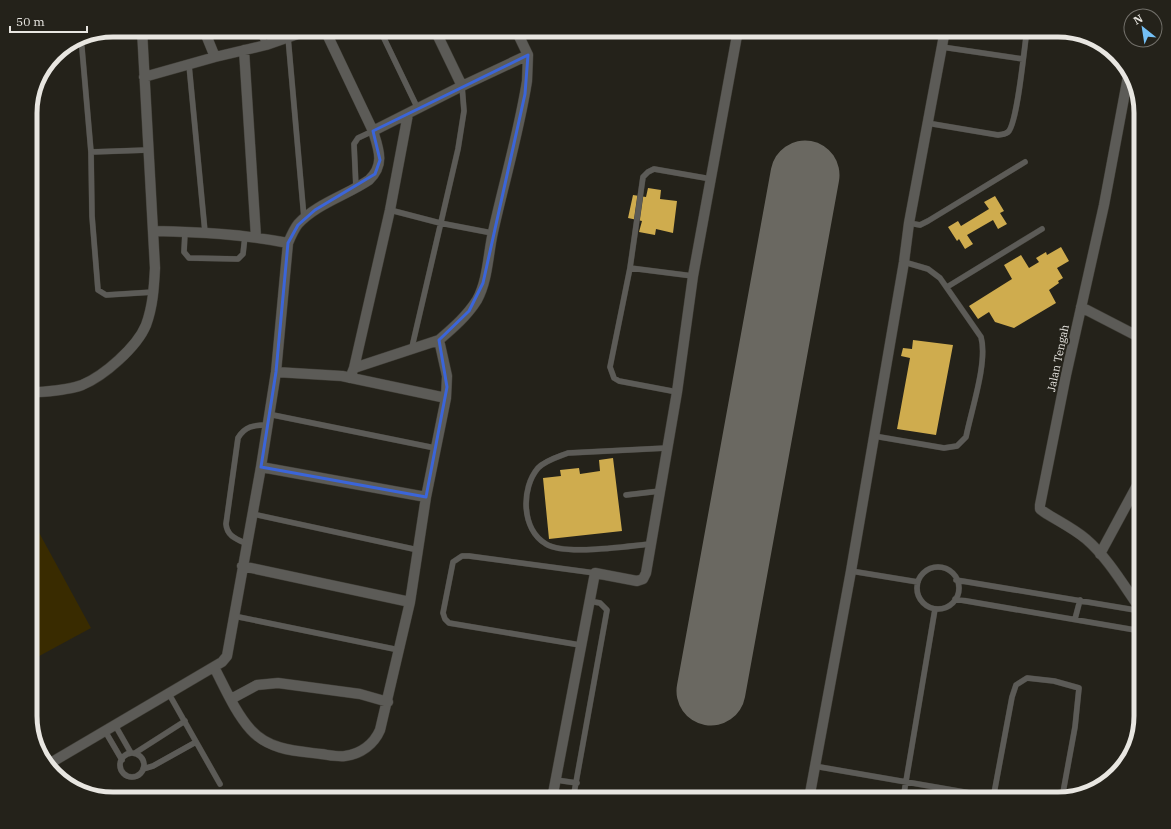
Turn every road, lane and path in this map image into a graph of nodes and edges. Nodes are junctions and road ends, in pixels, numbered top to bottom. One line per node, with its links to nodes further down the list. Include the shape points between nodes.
1 (142, 37): 20 (street)
2 (207, 37): 17 (street)
3 (262, 37): 13 (lane)
4 (288, 37): 13 (street); 33 (lane)
5 (328, 37): 26 (street)
6 (383, 37): 23 (lane)
7 (438, 37): 22 (street)
8 (519, 37): 16 (street)
9 (737, 37): 30 (street)
10 (944, 37): 14 (street)
11 (1026, 37): 18 (lane)
12 (82, 44): 28 (lane)
13 (266, 45): 15 (street)
14 (942, 47): 18 (lane); 25 (street)
15 (244, 50): 17 (street); 42 (street)
16 (528, 55): 22 (street); 40 (street, via 525,94)
17 (215, 57): 19 (street)
18 (1023, 59): 25 (lane, via 1012,123 1005,134)
19 (190, 64): 20 (street); 39 (lane)
20 (144, 77): 27 (street)
21 (1126, 80): 49 (street, Jalan Tengah, via 1104,205)
22 (462, 86): 23 (street); 35 (lane, via 463,121)
23 (418, 109): 24 (street)
24 (408, 114): 26 (street); 32 (street)
25 (927, 123): 34 (street)
26 (373, 131): 31 (lane, via 358,138 354,144); 31 (street, via 380,154 379,168)
27 (148, 150): 28 (lane); 37 (street)
28 (91, 152): 48 (lane, via 92,216 98,290 106,295)
29 (1025, 162): 34 (lane, via 928,221 920,224)
30 (711, 179): 45 (lane, via 654,169 643,177); 46 (street)
31 (356, 188): 33 (street)
32 (390, 210): 35 (lane); 53 (street)
33 (304, 218): 43 (street)
34 (909, 222): 44 (street)
35 (440, 223): 40 (lane); 52 (lane)
36 (1042, 229): 47 (lane)
37 (154, 231): 38 (street); 48 (street)
38 (185, 232): 39 (street); 41 (lane, via 184,252 189,258 238,259 243,254)
39 (205, 232): 41 (street)
40 (492, 233): 51 (street, via 484,283 478,299 456,326)
41 (245, 236): 42 (street)
42 (256, 237): 43 (street)
43 (288, 243): 54 (street)
44 (904, 262): 47 (lane, via 928,268); 61 (street)
45 (630, 268): 46 (lane); 57 (lane, via 611,372 619,381)
46 (693, 276): 57 (street)
47 (947, 287): 61 (lane, via 981,337 983,346 966,438 957,446 944,448)
48 (154, 292): 56 (street, via 146,326 134,343 104,372 82,385)
49 (1081, 307): 50 (street); 73 (street, Jalan Tengah, via 1040,509 1086,539)
50 (1134, 334)
51 (439, 340): 52 (street); 58 (street, via 447,376)
52 (412, 347): 53 (street)
53 (354, 368): 55 (street)
54 (276, 372): 55 (street); 59 (street)
55 (350, 378): 58 (street)
56 (37, 392)
57 (677, 392): 63 (street)
58 (446, 398): 62 (street)
59 (268, 414): 60 (street); 62 (lane)
60 (267, 425): 64 (street); 70 (lane, via 252,425 238,438 226,529 232,538)
61 (874, 436): 75 (street)
62 (435, 448): 68 (street)
63 (667, 448): 65 (street); 71 (lane, via 568,453 553,458 540,467 531,478 527,494 526,508 529,520 546,545 569,550)
64 (262, 467): 68 (street); 69 (street)
65 (660, 491): 67 (lane); 71 (street)
66 (1134, 491): 73 (street)
67 (626, 495)
68 (426, 497): 72 (street)
69 (253, 514): 70 (street); 72 (lane)
70 (247, 544): 74 (street)
71 (651, 544): 76 (street, via 643,579 630,581)
72 (418, 550): 83 (street)
73 (1100, 554): 81 (street, Jalan Tengah)
74 (242, 566): 83 (street); 86 (street)
75 (851, 572): 78 (lane); 102 (street)
76 (595, 573): 82 (street); 89 (lane, via 462,556 453,562 443,613 449,623)
77 (956, 580): 78 (lane, via 950,572 936,568 923,574); 79 (lane, via 958,593); 80 (lane)
78 (918, 582): 84 (lane, via 920,599 929,607)
79 (955, 599): 84 (lane, via 950,605); 87 (lane)
80 (1080, 600): 85 (lane); 87 (lane)
81 (1134, 600)
82 (589, 601): 89 (street); 106 (lane, via 600,603 607,610)
83 (410, 602): 90 (street)
84 (935, 608): 105 (lane)
85 (1134, 609)
86 (234, 616): 90 (lane); 91 (street, via 227,656)
87 (1075, 619): 88 (lane)
88 (1134, 630)
89 (580, 645): 104 (street)
90 (399, 650): 94 (street)
91 (214, 667): 92 (street); 93 (street)
92 (170, 694): 95 (lane); 96 (street)
93 (231, 699): 94 (street, via 257,685 278,682 360,694); 94 (street, via 251,730 266,743 298,752 345,756 370,746 376,739)
94 (388, 702)
95 (185, 721): 98 (lane); 99 (lane)
96 (115, 725): 97 (street); 99 (lane)
97 (105, 731): 100 (lane); 101 (street)
98 (196, 742): 103 (lane); 107 (lane)
99 (134, 753): 100 (lane, via 124,756); 103 (lane, via 143,759)
100 (122, 760): 103 (lane, via 121,768 126,775 138,775)
101 (53, 762)
102 (814, 766): 105 (lane); 110 (street)
103 (143, 769)
104 (556, 780): 106 (lane); 108 (street)
105 (906, 782): 111 (lane); 112 (lane)
106 (576, 783): 109 (lane)
107 (220, 784)
108 (553, 792)
109 (575, 792)
110 (810, 792)
111 (904, 792)
112 (960, 792)
113 (994, 792): 114 (lane, via 1012,697 1016,685 1027,678 1054,681 1079,688)
114 (1063, 792)

